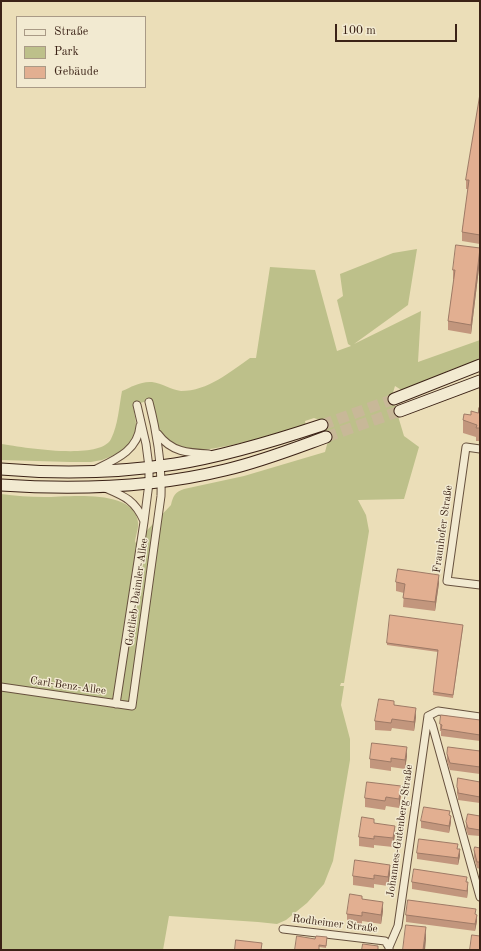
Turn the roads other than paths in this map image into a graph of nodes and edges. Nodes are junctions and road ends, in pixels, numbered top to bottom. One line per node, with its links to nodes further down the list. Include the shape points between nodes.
1 (480, 365): 3 (main road)
2 (480, 381): 6 (main road)
3 (394, 399)
4 (149, 402): 9 (street, Gottlieb-Daimler-Allee)
5 (137, 405): 7 (street, Gottlieb-Daimler-Allee)
6 (400, 411)
7 (140, 420): 14 (street, Gottlieb-Daimler-Allee); 16 (street, via 140,432 129,450)
8 (322, 426): 12 (main road)
9 (157, 433): 12 (street, via 177,450 191,454); 13 (street, Gottlieb-Daimler-Allee)
10 (326, 437): 17 (main road, via 225,470)
11 (480, 449): 22 (street, Fraunhofer Straße, via 466,447 447,581)
12 (221, 454): 13 (main road)
13 (162, 466): 14 (main road); 17 (street, Gottlieb-Daimler-Allee)
14 (149, 467): 16 (main road); 18 (street, Gottlieb-Daimler-Allee)
15 (1, 469): 16 (main road)
16 (91, 471)
17 (162, 481): 18 (main road); 25 (street, Gottlieb-Daimler-Allee)
18 (149, 483): 20 (main road); 21 (street, Gottlieb-Daimler-Allee)
19 (1, 485): 20 (main road)
20 (103, 487): 21 (street, Gottlieb-Daimler-Allee, via 132,502 140,510)
21 (144, 522): 24 (street, Gottlieb-Daimler-Allee)
22 (480, 585)
23 (1, 687): 24 (street, Carl-Benz-Allee)
24 (116, 704): 25 (street, Carl-Benz-Allee)
25 (132, 706)
26 (428, 716): 27 (street, via 438,711); 28 (street); 30 (street, Johannes-Gutenberg-Straße, via 398,926)
27 (480, 717)
28 (480, 897)
29 (283, 929): 30 (street, Rodheimer Straße)
30 (388, 946)

